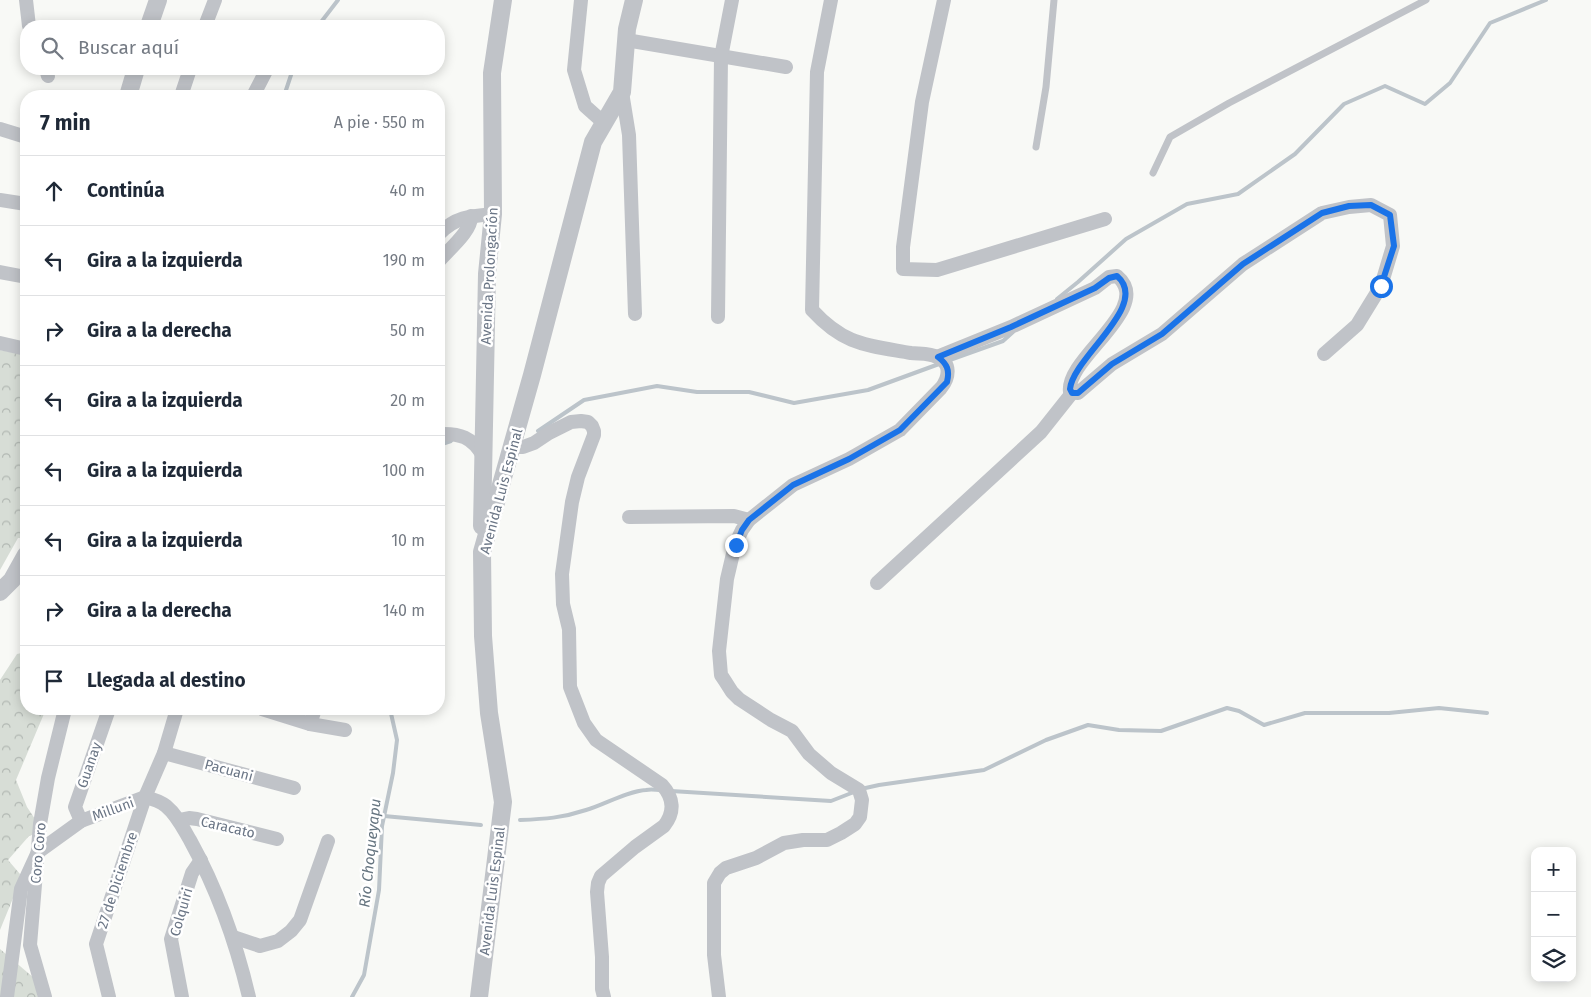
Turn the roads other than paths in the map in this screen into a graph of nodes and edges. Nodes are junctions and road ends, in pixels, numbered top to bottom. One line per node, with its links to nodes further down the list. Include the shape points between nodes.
1 (26, 0): 12 (street)
2 (158, 0): 13 (street)
3 (215, 0): 14 (street)
4 (503, 0): 32 (street, Avenida Prolongación, via 492,73)
5 (581, 0): 25 (street, via 574,70 585,106)
6 (634, 0): 15 (street, Avenida Luis Espinal)
7 (732, 0): 16 (street)
8 (831, 0): 44 (street, via 818,72 812,310 843,337 859,343)
9 (944, 0): 34 (street, via 922,102 903,269 938,270)
10 (1054, 0): 28 (lane, via 1046,86)
11 (1426, 0): 29 (lane, via 1170,137)
12 (29, 20)
13 (151, 20)
14 (207, 20)
15 (626, 40): 16 (street); 24 (street, Avenida Luis Espinal)
16 (721, 57): 17 (street); 40 (street)
17 (786, 68)
18 (134, 75): 21 (street)
19 (188, 75): 22 (street)
20 (264, 75): 23 (street)
21 (130, 90)
22 (182, 90)
23 (256, 90)
24 (622, 92): 25 (street, Avenida Luis Espinal); 39 (street, via 629,135)
25 (604, 123): 47 (street, Avenida Luis Espinal, via 593,142)
26 (0, 129): 27 (street)
27 (20, 135)
28 (1036, 147)
29 (1153, 173)
30 (0, 200): 31 (street)
31 (20, 203)
32 (493, 214): 33 (street); 48 (street, Avenida Prolongación, via 487,274)
33 (471, 216): 35 (street); 36 (street, via 469,225)
34 (1105, 219)
35 (445, 227)
36 (445, 254)
37 (0, 272): 38 (street)
38 (20, 276)
39 (635, 314)
40 (718, 317)
41 (0, 343): 42 (street)
42 (20, 348)
43 (1324, 354): 45 (street, via 1357,325 1381,286 1394,246 1390,215 1371,205 1349,206 1322,213 1243,264 1162,334 1112,364 1078,393)
44 (938, 357): 45 (street, via 1011,327 1117,276 1126,290 1124,308 1083,361 1071,382); 50 (street, via 947,366 947,382 900,430 793,485)
45 (1072, 393): 53 (street, via 1041,432)
46 (445, 434): 48 (street, via 464,436 476,445)
47 (512, 447): 51 (street, Avenida Luis Espinal); 78 (street, via 534,443 571,422 588,422 592,426 594,435 572,502 562,574 563,604 569,629 570,687 590,733 662,785 671,801 670,819 664,826 614,864 598,883)
48 (483, 456): 51 (street, Avenida Prolongación)
49 (629, 518): 50 (street, via 734,516)
50 (749, 520): 79 (street, via 736,545 727,579 719,651 721,675 732,692 771,720 792,730 809,754 831,773 859,790 862,811 855,824 832,838 784,844 720,873 714,883 714,955)
51 (482, 552): 77 (street, Avenida Luis Espinal, via 482,636 503,802)
52 (20, 566): 54 (street)
53 (877, 583)
54 (0, 592)
55 (64, 715): 69 (street, Coro Coro, via 48,778)
56 (106, 715): 66 (street, Guanay, via 75,807)
57 (175, 715): 62 (street, 27 de Diciembre)
58 (281, 715): 60 (street)
59 (313, 715): 60 (street)
60 (310, 724): 61 (street)
61 (345, 730)
62 (164, 753): 63 (street, Pacuani); 64 (street, 27 de Diciembre)
63 (294, 788)
64 (145, 797): 65 (street, Milluni, via 166,805); 66 (street, Milluni); 74 (street, 27 de Diciembre, via 96,944)
65 (179, 820): 67 (street, Caracato, via 197,819); 70 (street, Milluni)
66 (81, 821): 69 (street, Milluni)
67 (277, 839)
68 (328, 841): 71 (street, via 300,920 291,931 278,941 260,946)
69 (38, 852): 72 (street, Milluni, via 21,889); 73 (street, Coro Coro, via 30,945)
70 (201, 860): 71 (street, Milluni); 75 (street, Colquiri, via 192,874 171,939)
71 (233, 936): 76 (street, Milluni)
72 (7, 997)
73 (45, 997)
74 (109, 997)
75 (182, 997)
76 (250, 997)
77 (479, 997)
78 (604, 997)
79 (719, 997)

